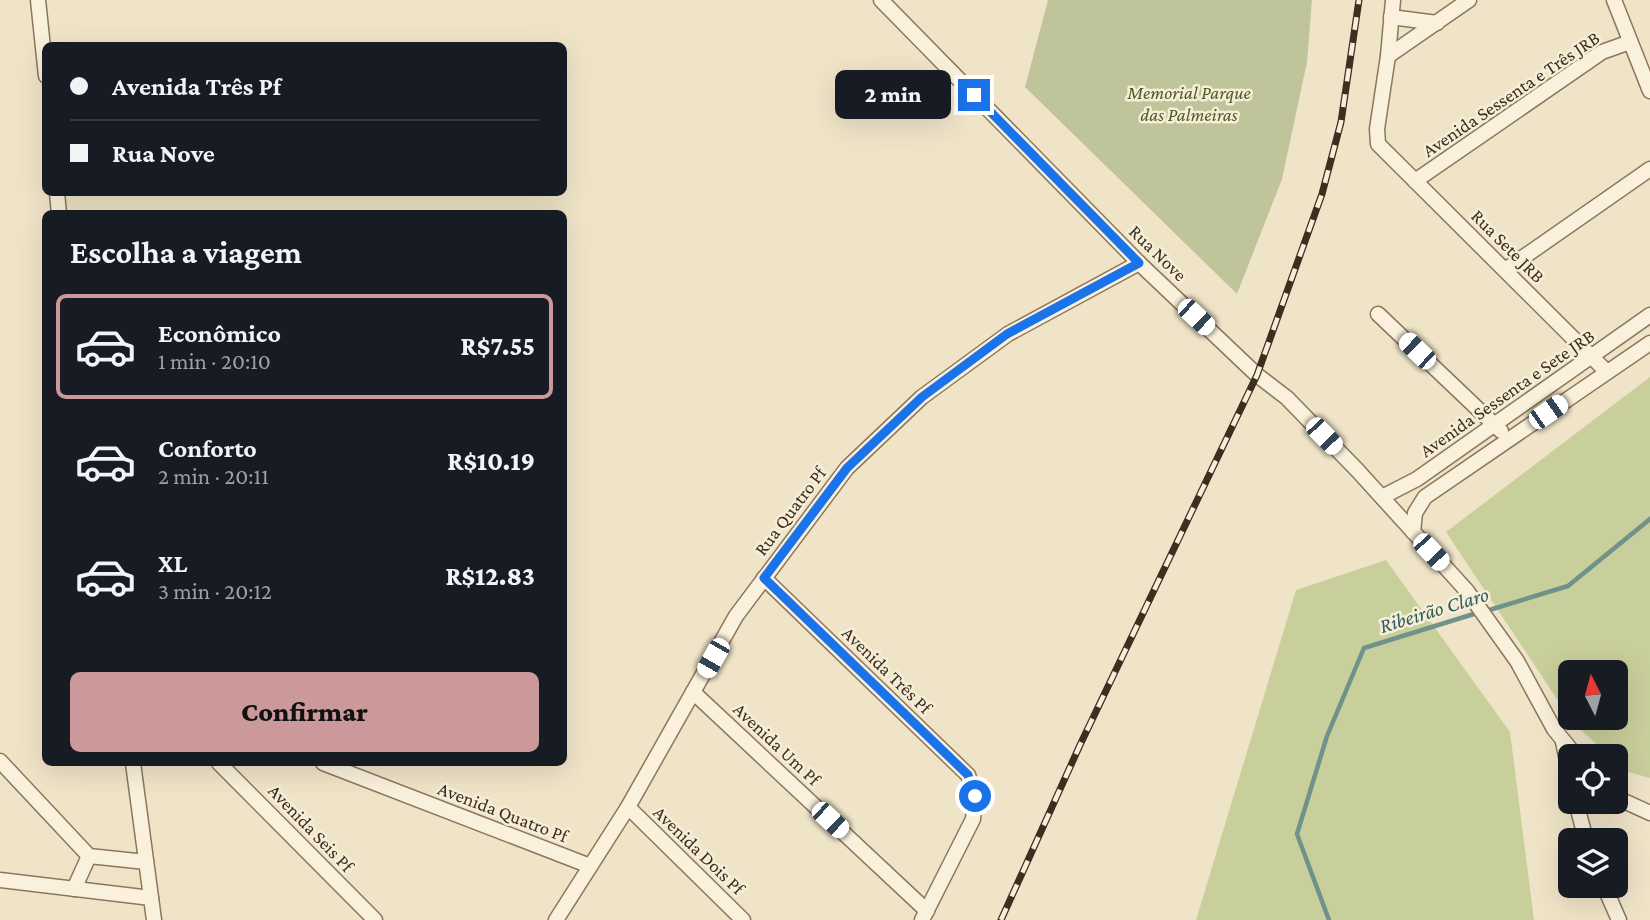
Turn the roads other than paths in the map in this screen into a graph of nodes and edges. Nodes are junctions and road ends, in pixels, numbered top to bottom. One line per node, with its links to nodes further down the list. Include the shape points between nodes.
1 (38, 0): 8 (street)
2 (881, 0): 14 (street, Rua Nove)
3 (1392, 0): 6 (street)
4 (1469, 0): 7 (street)
5 (1614, 0): 9 (street)
6 (1391, 17): 7 (street); 10 (street)
7 (1437, 23): 10 (street)
8 (42, 42)
9 (1630, 42): 11 (street); 13 (street, Avenida Sessenta e Três JRB, via 1602,52)
10 (1388, 56): 13 (street, Rua Sete JRB, via 1377,140)
11 (1650, 91)
12 (1650, 169): 15 (street)
13 (1415, 181): 15 (street, Rua Sete JRB)
14 (1139, 263): 23 (street, Rua Nove, via 1294,405); 25 (street, Rua Quatro Pf, via 1007,334 922,397 847,468)
15 (1504, 270): 19 (street, Rua Sete JRB)
16 (1378, 314): 21 (street)
17 (1650, 315): 19 (street, Avenida Sessenta e Sete JRB)
18 (1650, 343): 20 (street)
19 (1593, 357): 20 (street, Rua Sete JRB); 21 (street, Avenida Sessenta e Sete JRB)
20 (1607, 372): 22 (street)
21 (1494, 425): 22 (street); 23 (street, Avenida Sessenta e Sete JRB, via 1417,479)
22 (1508, 439): 24 (street, via 1425,497 1415,513)
23 (1382, 496): 24 (street, Rua Nove)
24 (1413, 532): 27 (street, Rua Nove, via 1494,626)
25 (764, 578): 26 (street, Rua Quatro Pf); 44 (street, Avenida Três Pf, via 968,775 975,796 973,819)
26 (693, 692): 35 (street, Rua Quatro Pf); 44 (street, Avenida Um Pf)
27 (1563, 740): 28 (street); 29 (street)
28 (1564, 744)
29 (1566, 744)
30 (0, 761): 37 (street)
31 (133, 766): 38 (street)
32 (331, 766): 39 (street, Avenida Quatro Pf)
33 (234, 768): 46 (street, Avenida Seis Pf)
34 (1628, 803): 36 (street)
35 (628, 807): 39 (street, Rua Quatro Pf); 48 (street, Avenida Dois Pf)
36 (1650, 813)
37 (89, 856): 38 (street); 41 (street)
38 (146, 862): 42 (street)
39 (590, 866): 47 (street, Rua Quatro Pf)
40 (0, 880): 41 (street)
41 (74, 889): 42 (street)
42 (151, 898): 45 (street)
43 (1609, 898): 49 (street)
44 (924, 916)
45 (154, 920)
46 (374, 920)
47 (556, 920)
48 (743, 920)
49 (1619, 920)

